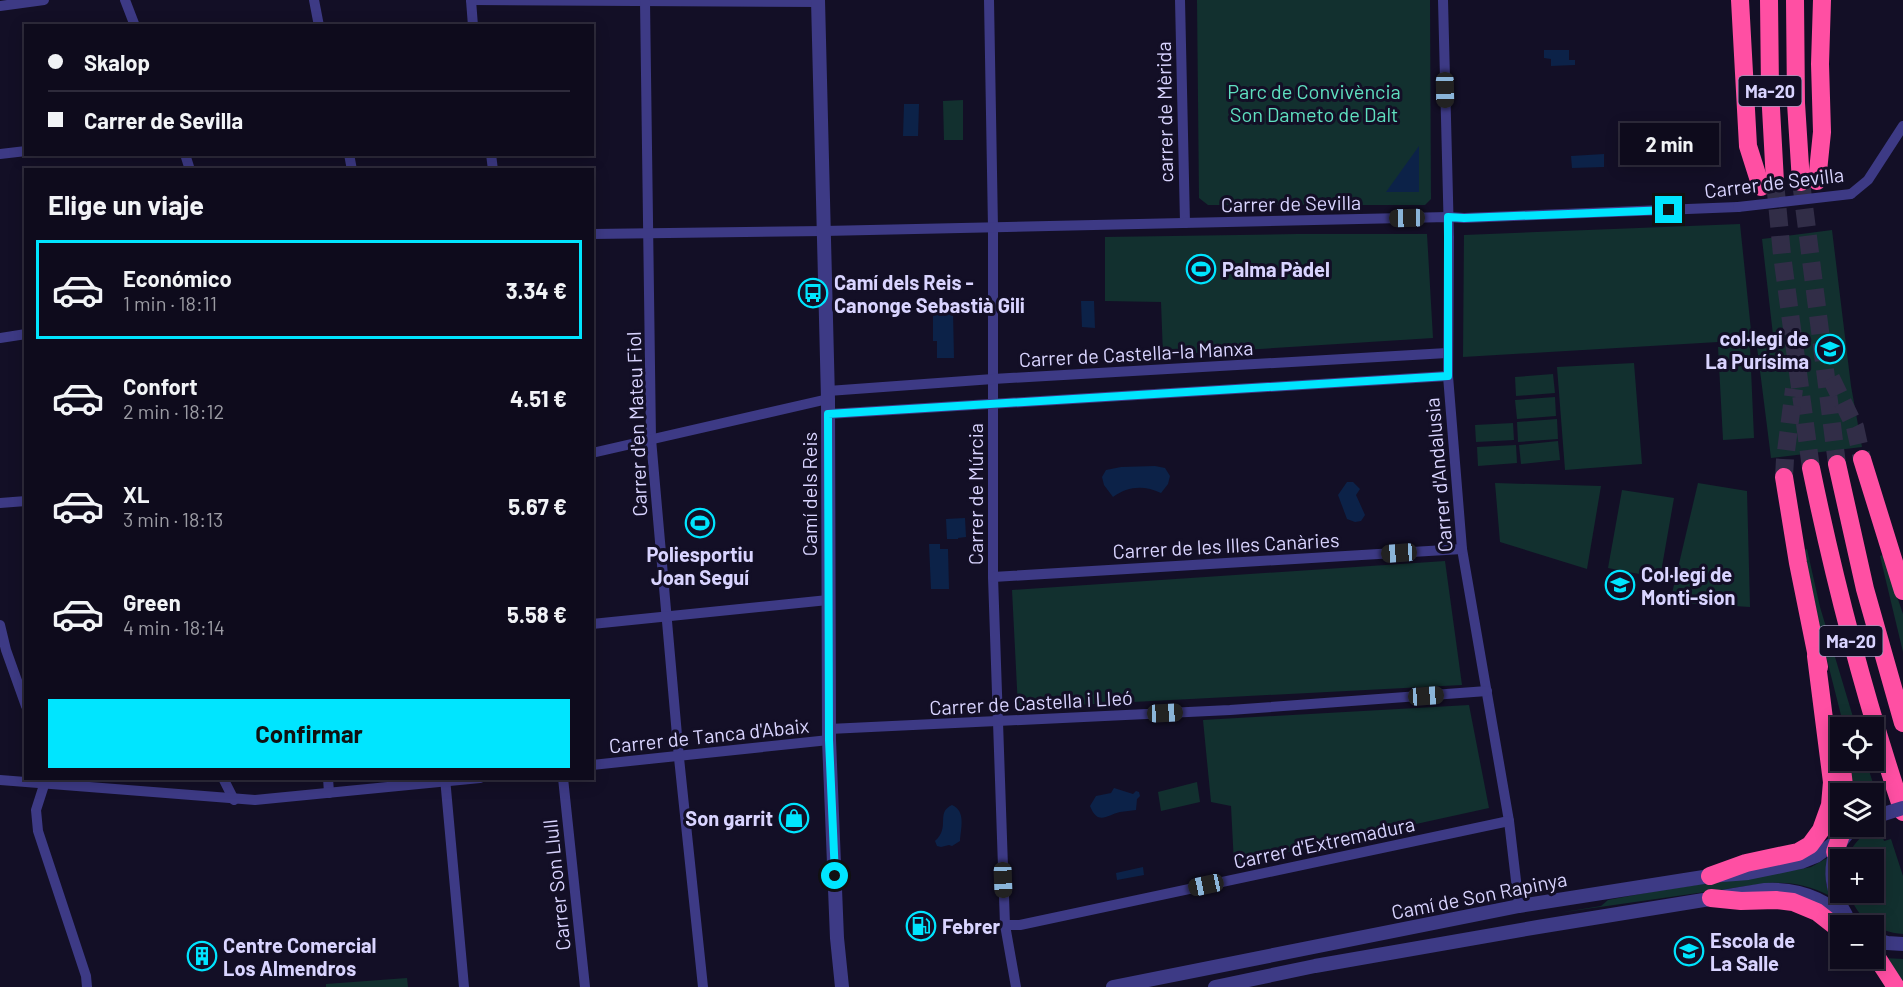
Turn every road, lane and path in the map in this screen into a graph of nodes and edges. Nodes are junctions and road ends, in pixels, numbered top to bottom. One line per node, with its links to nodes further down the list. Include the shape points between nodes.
1 (44, 0): 14 (street)
2 (125, 0): 15 (street)
3 (314, 0): 16 (street)
4 (471, 0): 12 (street); 17 (street)
5 (989, 0): 23 (street, Carrer de Múrcia)
6 (1180, 0): 22 (street, carrer de Mèrida)
7 (1443, 0): 21 (street, Carrer d'Andalusia)
8 (1740, 0): 9 (highway, Ma-20, via 1748,146 1768,185)
9 (1769, 0)
10 (1795, 0): 11 (highway, Ma-20, via 1796,103 1809,182 1822,132)
11 (1822, 0)
12 (645, 1): 13 (street); 26 (street, Carrer d'en Mateu Fiol)
13 (818, 1): 24 (street, Camí dels Reis)
14 (0, 6)
15 (134, 24)
16 (319, 24)
17 (473, 24)
18 (1903, 126): 21 (street, Carrer de Sevilla, bridge, via 1868,180 1851,194 1738,207)
19 (24, 151): 20 (street)
20 (0, 154)
21 (1448, 217): 22 (street, Carrer de Sevilla); 29 (street, Carrer d'Andalusia)
22 (1185, 223): 23 (street, Carrer de Sevilla)
23 (993, 228): 24 (street, Carrer de Sevilla); 31 (street, Carrer de Múrcia)
24 (824, 231): 26 (street, Carrer de Sevilla); 32 (street, Camí dels Reis)
25 (594, 234): 26 (street, Carrer de Sevilla)
26 (649, 234): 34 (street, Carrer d'en Mateu Fiol)
27 (24, 334): 28 (street)
28 (0, 338)
29 (1447, 353): 30 (street, Carrer d'Andalusia); 31 (street, Carrer de Castella-la Manxa)
30 (1448, 376): 33 (street, Carrer de Castella-la Manxa); 42 (street, Carrer d'Andalusia)
31 (993, 379): 32 (street, Carrer de Castella-la Manxa); 33 (street, Carrer de Múrcia)
32 (828, 401): 33 (street, Carrer de Castella-la Manxa); 34 (street); 45 (street, Camí dels Reis)
33 (993, 405): 43 (street, Carrer de Múrcia)
34 (651, 439): 35 (street); 46 (street, Carrer d'en Mateu Fiol)
35 (594, 453)
36 (1862, 459): 44 (highway)
37 (1837, 464): 54 (highway, Ma-20, via 1865,589)
38 (1811, 468): 66 (highway, Ma-20, via 1851,642)
39 (1784, 477): 49 (highway)
40 (24, 501): 41 (street)
41 (0, 503)
42 (1462, 549): 43 (street, Carrer de les Illes Canàries); 50 (street, Carrer d'Andalusia)
43 (993, 577): 53 (street, Carrer de Múrcia)
44 (1903, 591)
45 (828, 600): 46 (street); 55 (street, Camí dels Reis)
46 (666, 617): 47 (street); 56 (street, Carrer d'en Mateu Fiol)
47 (594, 624)
48 (0, 625): 51 (street)
49 (1816, 656): 52 (highway); 71 (highway, via 1831,768 1830,805 1825,823 1810,846 1798,852 1746,863)
50 (1487, 691): 53 (street, Carrer de Castella i Lleó); 68 (street, Carrer d'Andalusia)
51 (24, 700)
52 (1831, 717)
53 (998, 722): 55 (street, Carrer de Castella i Lleó); 76 (street, Carrer de Múrcia)
54 (1903, 723)
55 (829, 735): 56 (street, Carrer de Tanca d'Abaix); 85 (street, Camí dels Reis)
56 (679, 758): 57 (street, Carrer de Tanca d'Abaix); 84 (street, Carrer d'en Mateu Fiol)
57 (594, 765)
58 (0, 780): 59 (street)
59 (44, 780): 65 (street); 81 (street, via 36,810 38,831)
60 (224, 780): 65 (street)
61 (328, 780): 64 (street)
62 (563, 780): 83 (street, Carrer Son Llull)
63 (445, 781): 64 (street); 82 (street)
64 (329, 793): 65 (street)
65 (234, 800)
66 (1903, 810): 67 (street, bridge)
67 (1884, 815)
68 (1509, 820): 73 (street, Carrer d'Andalusia); 76 (street, Carrer d'Extremadura, via 1020,925)
69 (1843, 837): 71 (street, Camí de Son Rapinya, via 1801,862)
70 (1844, 837): 74 (street, via 1833,882)
71 (1710, 876): 73 (street, Camí de Son Rapinya)
72 (1711, 898): 75 (highway, via 1793,902); 88 (street, Camí de Son Rapinya)
73 (1519, 906): 87 (street, Camí de Son Rapinya)
74 (1844, 915)
75 (1830, 918)
76 (1005, 925): 86 (street, Carrer de Múrcia)
77 (1884, 942): 78 (street)
78 (1903, 944)
79 (1884, 968): 90 (highway)
80 (1874, 969): 89 (highway)
81 (87, 987)
82 (464, 987)
83 (585, 987)
84 (703, 987)
85 (842, 987)
86 (1016, 987)
87 (1113, 987)
88 (1215, 987)
89 (1886, 987)
90 (1896, 987)

